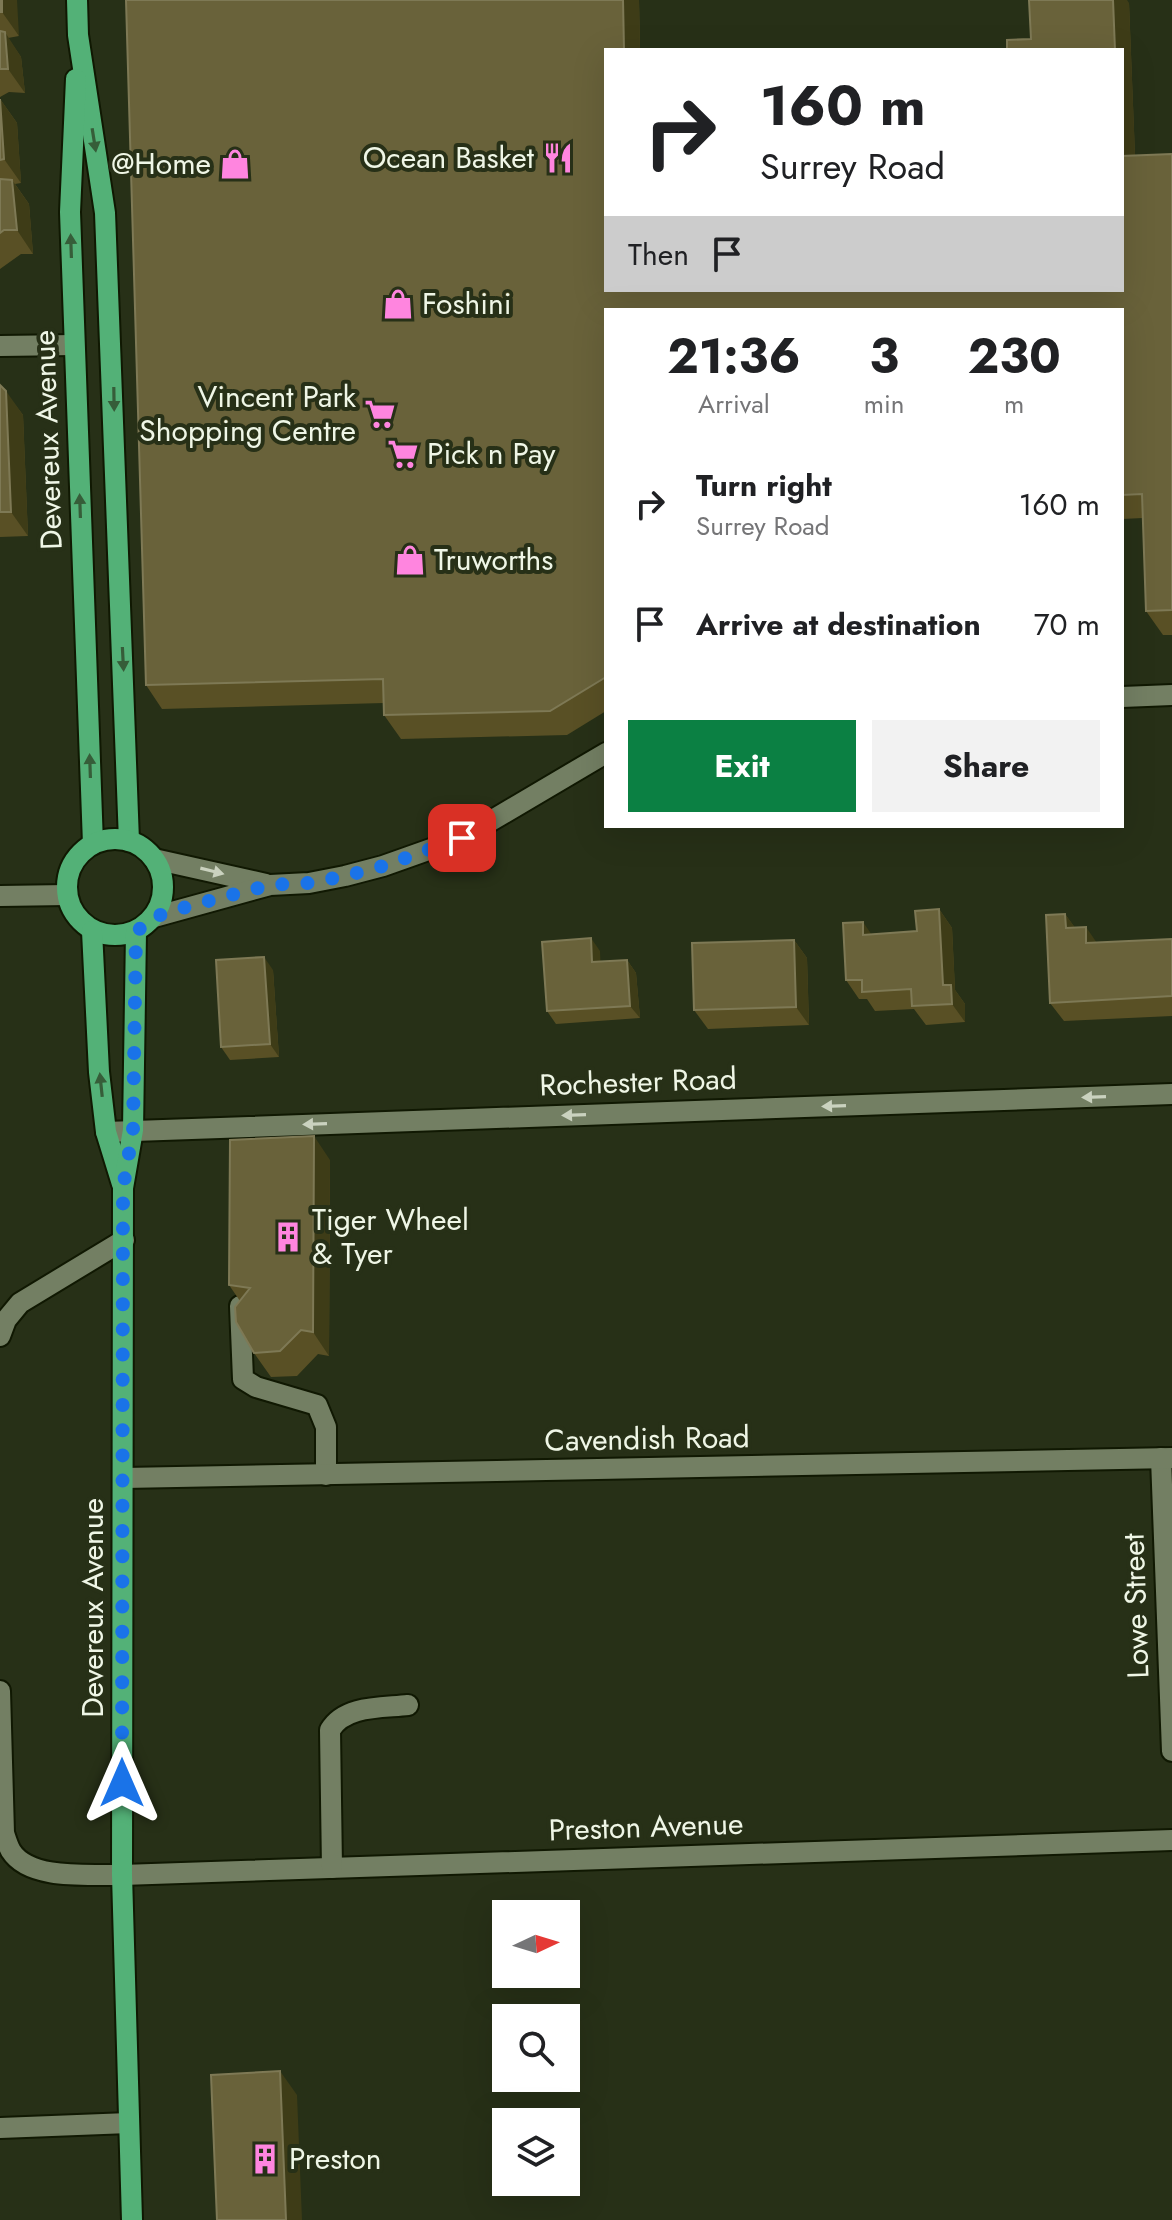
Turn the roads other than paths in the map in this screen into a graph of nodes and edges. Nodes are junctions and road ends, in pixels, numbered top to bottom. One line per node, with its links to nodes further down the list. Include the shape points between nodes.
1 (77, 0): 2 (main road, Devereux Avenue)
2 (78, 35): 3 (main road, Devereux Avenue, one-way to 2, via 70,212); 8 (main road, Devereux Avenue, one-way to 8, via 105,213)
3 (74, 345): 4 (street); 9 (main road, Devereux Avenue, one-way to 3)
4 (0, 346)
5 (1172, 695): 6 (street)
6 (1124, 697)
7 (604, 754): 11 (street, via 462,838 345,876)
8 (129, 841): 9 (main road, via 111,838); 10 (main road)
9 (93, 844): 12 (main road, via 67,874)
10 (154, 859): 11 (street, one-way to 11); 14 (main road, via 163,878)
11 (270, 885): 14 (street)
12 (67, 895): 13 (street); 15 (main road, via 80,922)
13 (0, 896)
14 (154, 917): 16 (main road)
15 (92, 931): 16 (main road, via 114,937); 19 (main road, Devereux Avenue, one-way to 15)
16 (136, 932): 18 (main road, Devereux Avenue)
17 (1172, 1094): 18 (street, Rochester Road, one-way to 18)
18 (133, 1130): 19 (street, Rochester Road); 20 (main road, Devereux Avenue)
19 (106, 1132): 20 (main road, Devereux Avenue)
20 (123, 1188): 21 (main road, Devereux Avenue)
21 (124, 1240): 23 (street, via 20,1303); 26 (main road, Devereux Avenue)
22 (240, 1288): 25 (street, via 243,1379 317,1405 326,1427)
23 (0, 1336)
24 (1166, 1458): 25 (street, Cavendish Road); 29 (street, Lowe Street)
25 (326, 1475): 26 (street, Cavendish Road)
26 (124, 1478): 32 (main road, Devereux Avenue)
27 (0, 1691): 32 (street, Preston Avenue, via 4,1833 12,1852 43,1872)
28 (408, 1705): 31 (street, via 350,1712 330,1730)
29 (1172, 1751)
30 (1172, 1840): 31 (street, Preston Avenue)
31 (332, 1868): 32 (street, Preston Avenue)
32 (122, 1875): 33 (main road, Devereux Avenue)
33 (129, 2123): 34 (street); 35 (main road, Devereux Avenue)
34 (0, 2128)
35 (132, 2220)

